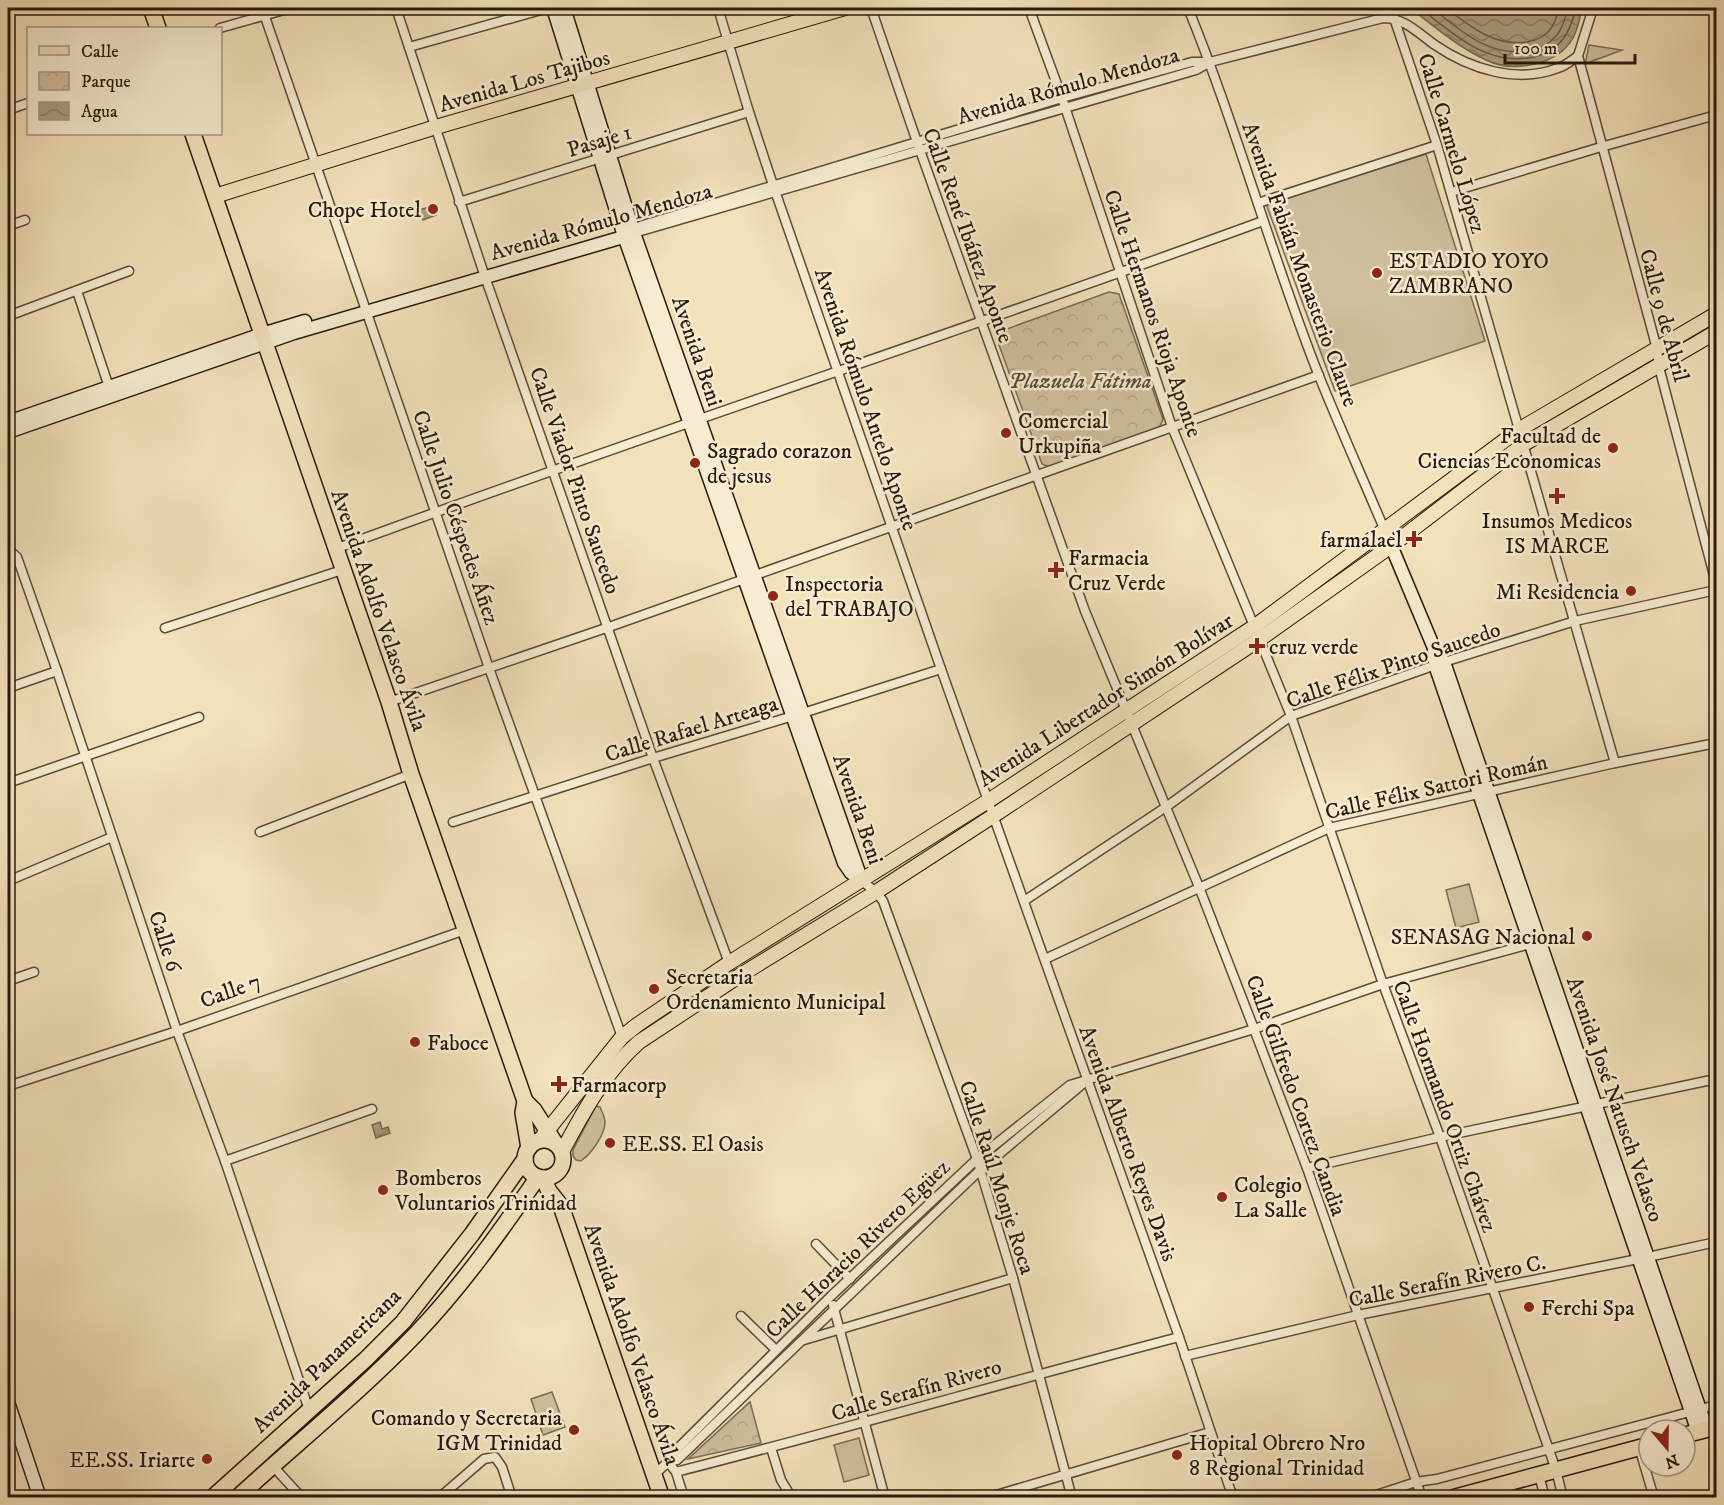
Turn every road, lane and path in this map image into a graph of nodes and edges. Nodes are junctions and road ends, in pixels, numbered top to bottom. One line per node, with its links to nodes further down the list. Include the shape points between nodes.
1 (151, 8): 15 (highway)
2 (291, 8): 13 (street)
3 (396, 8): 18 (street, Calle Viador Pinto Saucedo)
4 (550, 8): 18 (street); 21 (main road, Avenida Beni)
5 (564, 8): 21 (main road, Avenida Beni)
6 (718, 8): 17 (street, Avenida Rómulo Antelo Aponte)
7 (845, 8): 17 (main road, Avenida Los Tajibos)
8 (871, 8): 31 (street, Calle René Ibáñez Aponte)
9 (1029, 8): 22 (street, Calle Hermanos Rioja Aponte)
10 (1188, 8): 20 (street, Avenida Fabián Monasterio Claure)
11 (1389, 8): 14 (street, Calle Carmelo López)
12 (1593, 8): 19 (street)
13 (263, 11): 16 (street); 34 (street, Calle Julio Céspedes Áñez)
14 (1394, 18): 19 (street, via 1448,54 1504,75 1559,68); 20 (street, Avenida Rómulo Mendoza); 30 (street, Calle Carmelo López)
15 (158, 27)
16 (222, 27)
17 (729, 43): 21 (main road, Avenida Los Tajibos); 26 (street, Avenida Rómulo Antelo Aponte)
18 (409, 47): 28 (street, Calle Viador Pinto Saucedo)
19 (1578, 56): 32 (street, Calle 9 de Abril)
20 (1210, 62): 22 (street, Avenida Rómulo Mendoza, via 1192,62); 24 (street, Avenida Rómulo Mendoza, via 1196,70); 39 (street, Avenida Fabián Monasterio Claure)
21 (582, 85): 28 (main road, Avenida Los Tajibos); 33 (main road, Avenida Beni)
22 (1062, 98): 24 (street, Calle Hermanos Rioja Aponte); 31 (street, Avenida Rómulo Mendoza)
23 (27, 103): 25 (street)
24 (1066, 108): 31 (street, Avenida Rómulo Mendoza); 45 (street, Calle Hermanos Rioja Aponte)
25 (8, 110)
26 (749, 112): 33 (street, Pasaje 1); 35 (street, Avenida Rómulo Antelo Aponte)
27 (1716, 115): 32 (street)
28 (436, 127): 34 (main road, Avenida Los Tajibos); 38 (street, Calle Viador Pinto Saucedo)
29 (194, 135): 37 (highway, Avenida Adolfo Velasco Ávila)
30 (1437, 145): 36 (street, Calle Carmelo López); 39 (street)
31 (918, 146): 35 (street, Avenida Rómulo Mendoza); 51 (street, Calle René Ibáñez Aponte)
32 (1601, 147): 36 (street); 54 (street, Calle 9 de Abril)
33 (605, 156): 38 (street, Pasaje 1); 43 (main road, Avenida Beni)
34 (314, 164): 37 (main road, Avenida Los Tajibos); 48 (street, Calle Julio Céspedes Áñez)
35 (775, 189): 43 (street, Avenida Rómulo Mendoza); 56 (street, Avenida Rómulo Antelo Aponte)
36 (1451, 192): 62 (street, Calle Carmelo López)
37 (215, 196): 53 (highway, Avenida Adolfo Velasco Ávila)
38 (459, 202): 46 (street, Calle Viador Pinto Saucedo)
39 (1258, 203): 41 (street, Avenida Fabián Monasterio Claure)
40 (25, 220): 42 (street)
41 (1263, 220): 45 (street); 57 (street, Avenida Fabián Monasterio Claure)
42 (8, 226)
43 (628, 232): 46 (main road, Avenida Rómulo Mendoza); 59 (main road, Avenida Beni)
44 (129, 271): 47 (street)
45 (1120, 273): 51 (street); 61 (street, Calle Hermanos Rioja Aponte)
46 (484, 274): 48 (main road, Avenida Rómulo Mendoza); 65 (street, Calle Viador Pinto Saucedo)
47 (76, 291): 50 (street); 58 (street)
48 (366, 308): 53 (main road, Avenida Rómulo Mendoza); 67 (street, Calle Julio Céspedes Áñez)
49 (1716, 314): 54 (main road, Avenida Libertador Simón Bolívar)
50 (8, 316)
51 (980, 320): 56 (street); 66 (street, Calle René Ibáñez Aponte)
52 (1716, 332): 55 (main road, Avenida Libertador Simón Bolívar)
53 (263, 338): 58 (main road, Avenida Rómulo Mendoza); 71 (highway, Avenida Adolfo Velasco Ávila)
54 (1657, 349): 55 (street, Calle 9 de Abril); 62 (main road, Avenida Libertador Simón Bolívar)
55 (1659, 367): 64 (main road, Avenida Libertador Simón Bolívar); 75 (street, Calle 9 de Abril)
56 (838, 370): 59 (street); 68 (street, Avenida Rómulo Antelo Aponte)
57 (1319, 375): 61 (street); 69 (street, Avenida Fabián Monasterio Claure)
58 (110, 392): 60 (main road, Avenida Rómulo Mendoza); 63 (main road, Avenida Rómulo Mendoza)
59 (694, 421): 65 (street); 74 (main road, Avenida Beni)
60 (8, 422)
61 (1172, 427): 66 (street); 80 (street, Calle Hermanos Rioja Aponte)
62 (1520, 429): 64 (street, Calle Carmelo López); 69 (main road, Avenida Libertador Simón Bolívar)
63 (8, 432)
64 (1524, 444): 70 (main road, Avenida Libertador Simón Bolívar); 77 (street, Calle Carmelo López)
65 (554, 470): 67 (street); 78 (street, Calle Viador Pinto Saucedo)
66 (1036, 475): 68 (street); 88 (street, Calle René Ibáñez Aponte, via 1085,611)
67 (436, 512): 71 (street); 82 (street, Calle Julio Céspedes Áñez)
68 (892, 526): 74 (street); 83 (street, Avenida Rómulo Antelo Aponte)
69 (1385, 531): 70 (main road, Avenida José Natusch Velasco); 80 (main road, Avenida Libertador Simón Bolívar)
70 (1391, 546): 80 (main road, Avenida Libertador Simón Bolívar); 81 (main road, Avenida José Natusch Velasco)
71 (335, 549): 73 (highway, Avenida Adolfo Velasco Ávila)
72 (10, 550): 84 (street, Calle 6, via 17,557)
73 (342, 570): 79 (street); 86 (highway, Avenida Adolfo Velasco Ávila)
74 (748, 576): 78 (street); 87 (main road, Avenida Beni)
75 (1716, 583)
76 (1716, 590): 77 (street, Calle Félix Pinto Saucedo)
77 (1575, 621): 81 (street, Calle Félix Pinto Saucedo); 94 (street, Calle Carmelo López)
78 (609, 627): 82 (street); 93 (street, Calle Viador Pinto Saucedo)
79 (165, 628)
80 (1257, 632): 88 (main road, Avenida Libertador Simón Bolívar); 89 (street, Calle Hormando Ortiz Chávez)
81 (1440, 664): 89 (street, Calle Félix Pinto Saucedo); 97 (main road, Avenida José Natusch Velasco)
82 (489, 668): 86 (street); 98 (street, Calle Julio Céspedes Áñez)
83 (941, 669): 87 (street, Calle Rafael Arteaga); 99 (street, Avenida Rómulo Antelo Aponte)
84 (57, 671): 85 (street); 92 (street, Calle 6)
85 (8, 688)
86 (389, 702): 95 (highway, Avenida Adolfo Velasco Ávila)
87 (798, 715): 93 (street, Calle Rafael Arteaga); 107 (main road, Avenida Beni, via 844,863)
88 (1129, 716): 99 (main road, Avenida Libertador Simón Bolívar); 100 (street, Calle Gilfredo Cortez Candia); 101 (main road, Avenida Libertador Simón Bolívar)
89 (1291, 716): 100 (street, Calle Félix Pinto Saucedo); 103 (street, Calle Hormando Ortiz Chávez)
90 (199, 717): 92 (street)
91 (1716, 743): 94 (street, Calle Félix Sattori Román)
92 (86, 757): 96 (street); 105 (street, Calle 6)
93 (653, 758): 98 (street, Calle Rafael Arteaga); 114 (street, Calle Viador Pinto Saucedo)
94 (1615, 763): 97 (street, Calle Félix Sattori Román)
95 (411, 774): 104 (street); 111 (highway, Avenida Adolfo Velasco Ávila)
96 (8, 783)
97 (1483, 793): 103 (street, Calle Félix Sattori Román); 112 (main road, Avenida José Natusch Velasco)
98 (534, 796): 102 (street, Calle Rafael Arteaga); 120 (street, Calle Julio Céspedes Áñez)
99 (988, 801): 101 (street, Avenida Alberto Reyes Davis); 107 (main road, Avenida Libertador Simón Bolívar)
100 (1166, 807): 108 (street, Calle Gilfredo Cortez Candia); 110 (street, Calle Félix Pinto Saucedo)
101 (993, 816): 109 (main road, Avenida Libertador Simón Bolívar); 110 (street, Avenida Alberto Reyes Davis)
102 (453, 822)
103 (1329, 828): 108 (street, Calle Félix Sattori Román); 117 (street, Calle Hormando Ortiz Chávez)
104 (260, 832)
105 (112, 837): 106 (street); 119 (street, Calle 6)
106 (8, 881)
107 (862, 881): 109 (street, Calle Raúl Monje Roca); 114 (main road, Avenida Libertador Simón Bolívar)
108 (1199, 887): 113 (street, Calle Félix Sattori Román); 118 (street, Calle Gilfredo Cortez Candia)
109 (876, 892): 128 (main road, Avenida Libertador Simón Bolívar, via 639,1042 598,1087 570,1134); 129 (street, Calle Raúl Monje Roca, via 887,912)
110 (1024, 901): 113 (street, Avenida Alberto Reyes Davis)
111 (465, 930): 119 (street, Calle 7); 124 (highway, Avenida Adolfo Velasco Ávila)
112 (1535, 943): 117 (street, Calle Horacio Rivero Egüez); 125 (main road, Avenida José Natusch Velasco)
113 (1045, 959): 122 (street, Avenida Alberto Reyes Davis)
114 (729, 963): 120 (main road, Avenida Libertador Simón Bolívar)
115 (34, 972): 116 (street)
116 (8, 981)
117 (1383, 984): 118 (street, Calle Horacio Rivero Egüez); 127 (street, Calle Hormando Ortiz Chávez)
118 (1254, 1029): 122 (street, Calle Horacio Rivero Egüez); 131 (street, Calle Gilfredo Cortez Candia)
119 (177, 1031): 123 (street, Calle 7); 130 (street, Calle 6)
120 (622, 1037): 128 (main road, Avenida Libertador Simón Bolívar)
121 (1716, 1079): 125 (street)
122 (1088, 1080): 129 (street, Calle Horacio Rivero Egüez, via 1070,1085); 132 (street, Calle Horacio Rivero Egüez); 148 (street, Avenida Alberto Reyes Davis)
123 (8, 1086)
124 (525, 1101): 128 (highway, Avenida Adolfo Velasco Ávila, via 534,1110); 128 (highway, Avenida Adolfo Velasco Ávila, via 523,1113)
125 (1591, 1105): 127 (street); 138 (main road, Avenida José Natusch Velasco)
126 (372, 1109): 130 (street)
127 (1440, 1137): 131 (street); 141 (street, Calle Hormando Ortiz Chávez)
128 (543, 1146): 133 (highway, Avenida Adolfo Velasco Ávila, via 529,1170); 133 (highway, via 563,1165); 155 (highway, Avenida Panamericana, via 403,1322)
129 (976, 1159): 132 (street, Calle Raúl Monje Roca); 139 (street, Calle Horacio Rivero Egüez)
130 (225, 1161): 155 (street, Calle 6)
131 (1306, 1168): 144 (street, Calle Gilfredo Cortez Candia)
132 (979, 1171): 140 (street, Calle Raúl Monje Roca); 143 (street, Calle Horacio Rivero Egüez)
133 (546, 1176): 134 (highway, Avenida Panamericana); 135 (highway, Avenida Adolfo Velasco Ávila, via 549,1191)
134 (518, 1206): 135 (highway, via 543,1198); 164 (highway, Avenida Panamericana, via 452,1294 416,1334)
135 (561, 1206): 167 (highway, Avenida Adolfo Velasco Ávila)
136 (1716, 1242): 138 (street, Calle Serafín Rivero C.)
137 (816, 1245): 139 (street)
138 (1643, 1258): 141 (street, Calle Serafín Rivero C.); 156 (main road, Avenida José Natusch Velasco)
139 (850, 1278): 142 (street, Calle Horacio Rivero Egüez)
140 (1013, 1278): 146 (street); 152 (street, Calle Raúl Monje Roca)
141 (1491, 1289): 144 (street, Calle Serafín Rivero C.); 162 (street, Calle Hormando Ortiz Chávez)
142 (831, 1296): 143 (street); 147 (street, Calle Horacio Rivero Egüez)
143 (833, 1309): 146 (street); 149 (street, Calle Horacio Rivero Egüez)
144 (1358, 1315): 151 (street, Calle Serafín Rivero C.); 171 (street, Calle Gilfredo Cortez Candia)
145 (741, 1316): 150 (street)
146 (840, 1329): 149 (street); 157 (street)
147 (794, 1332): 149 (street); 150 (street, Calle Horacio Rivero Egüez)
148 (1179, 1337): 151 (street, Avenida Alberto Reyes Davis); 152 (street, Calle Serafín Rivero)
149 (800, 1341): 163 (street, Calle Horacio Rivero Egüez, via 677,1460)
150 (776, 1350): 163 (street, Calle Horacio Rivero Egüez)
151 (1185, 1356): 159 (street, Avenida Alberto Reyes Davis)
152 (1039, 1374): 157 (street, Calle Serafín Rivero); 168 (street, Calle Raúl Monje Roca)
153 (8, 1402): 173 (main road)
154 (1716, 1405): 156 (street)
155 (309, 1410): 174 (highway, Avenida Panamericana)
156 (1696, 1411): 158 (main road, Avenida José Natusch Velasco); 162 (street)
157 (866, 1423): 160 (street, Calle Serafín Rivero); 182 (street)
158 (1701, 1431)
159 (1210, 1432): 168 (street); 185 (street, Avenida Alberto Reyes Davis)
160 (771, 1448): 166 (street, Calle Serafín Rivero); 181 (street, via 781,1480)
161 (1637, 1448): 165 (highway)
162 (1548, 1449): 165 (street, Calle Hormando Ortiz Chávez); 171 (street)
163 (668, 1462): 166 (street); 167 (street, Calle Horacio Rivero Egüez)
164 (272, 1465): 175 (highway, Avenida Panamericana); 176 (street)
165 (1556, 1470): 169 (highway); 190 (street, Calle Hormando Ortiz Chávez)
166 (676, 1472): 180 (street)
167 (654, 1474): 179 (highway, Avenida Adolfo Velasco Ávila)
168 (1066, 1474): 183 (street); 184 (street, Calle Raúl Monje Roca)
169 (1539, 1475): 172 (highway); 189 (street)
170 (1650, 1478): 191 (street)
171 (1416, 1482): 186 (street); 187 (street, Calle Gilfredo Cortez Candia)
172 (1499, 1491): 188 (highway)
173 (40, 1497)
174 (212, 1497)
175 (237, 1497)
176 (302, 1497)
177 (439, 1497): 178 (street, via 484,1459 495,1456)
178 (512, 1497)
179 (662, 1497)
180 (684, 1497)
181 (792, 1497)
182 (885, 1497)
183 (986, 1497)
184 (1072, 1497)
185 (1233, 1497)
186 (1366, 1497)
187 (1422, 1497)
188 (1452, 1497)
189 (1545, 1497)
190 (1563, 1497)
191 (1654, 1497)

